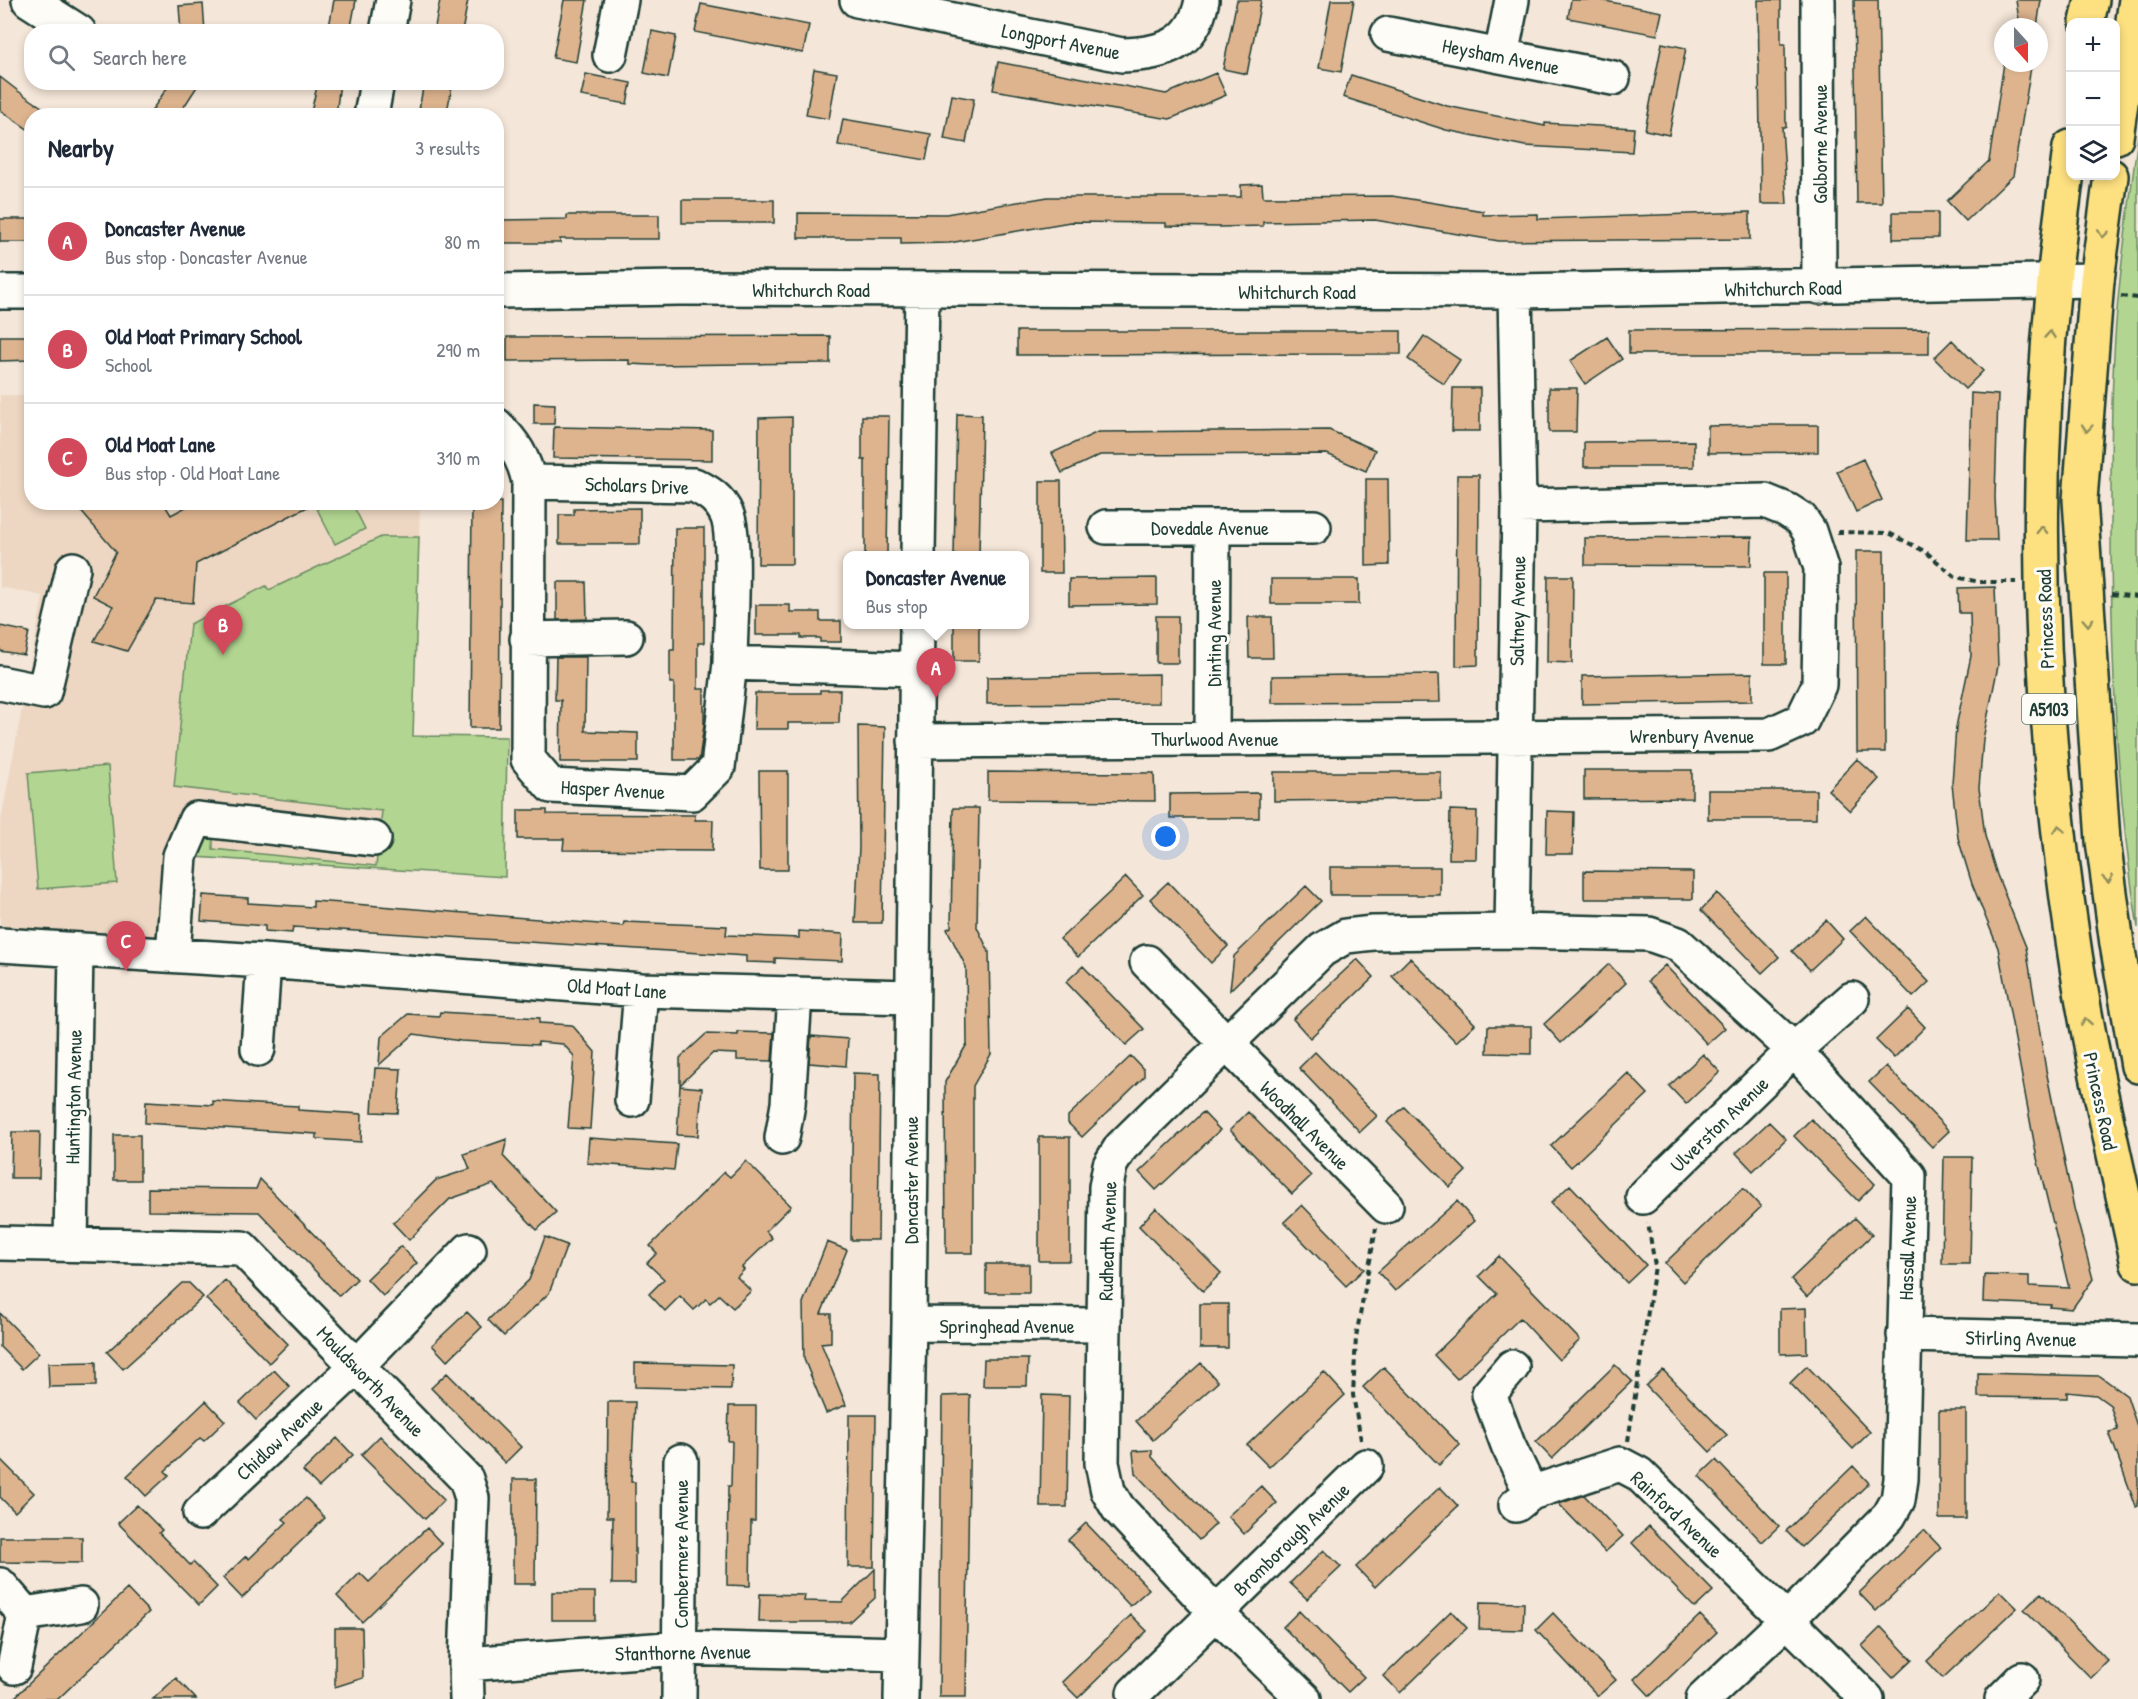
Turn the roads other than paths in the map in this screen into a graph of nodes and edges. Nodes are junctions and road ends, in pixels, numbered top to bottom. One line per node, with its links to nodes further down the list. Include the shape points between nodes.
1 (29, 0): 11 (street)
2 (393, 0): 12 (street)
3 (621, 0): 14 (street)
4 (857, 0): 5 (street, Longport Avenue, via 1122,55 1166,50 1186,37)
5 (1202, 0)
6 (1512, 0): 15 (street)
7 (1818, 0): 24 (street, Golborne Avenue)
8 (2092, 0): 10 (highway)
9 (2136, 0): 19 (highway)
10 (2088, 18)
11 (66, 24)
12 (388, 24)
13 (1388, 34): 15 (street, Heysham Avenue)
14 (610, 55)
15 (1501, 56): 16 (street, Heysham Avenue)
16 (1613, 78)
17 (376, 90): 18 (street)
18 (372, 108)
19 (2117, 126)
20 (2066, 180): 23 (highway, Princess Road / A5103)
21 (2110, 180): 22 (highway, A5103, one-way to 22)
22 (2097, 280): 23 (street, Whitchurch Road); 61 (highway, A5103, one-way to 61, via 2080,500 2103,841)
23 (2054, 283): 24 (street, Whitchurch Road); 69 (highway, Princess Road / A5103, one-way to 23, via 2092,1058 2074,952 2045,663 2043,465)
24 (1819, 287): 27 (street, Whitchurch Road)
25 (922, 290): 26 (street, Whitchurch Road); 27 (street, Whitchurch Road); 36 (street)
26 (504, 291)
27 (1515, 291): 32 (street, Saltney Avenue)
28 (0, 292): 29 (street)
29 (24, 292)
30 (504, 433): 31 (street, Hasper Avenue, via 525,462)
31 (529, 482): 40 (street, Hasper Avenue); 41 (street, Scholars Drive, via 694,485 711,493 728,517 731,540)
32 (1519, 506): 44 (street, Saltney Avenue); 44 (street, Wrenbury Avenue, via 1765,501 1787,510 1801,519 1809,531 1821,567 1819,685 1802,720 1769,735)
33 (1106, 527): 34 (street, Dovedale Avenue)
34 (1213, 527): 35 (street, Dovedale Avenue); 45 (street, Dinting Avenue)
35 (1314, 527)
36 (918, 551)
37 (73, 569): 43 (street, via 44,692)
38 (917, 629): 42 (street, Doncaster Avenue)
39 (626, 637): 40 (street)
40 (527, 639): 41 (street, Hasper Avenue, via 528,759 550,786 692,793 718,767)
41 (730, 663): 42 (street)
42 (916, 669): 46 (street, Doncaster Avenue)
43 (2, 692)
44 (1515, 736): 45 (street, Thurlwood Avenue); 48 (street, Saltney Avenue)
45 (1212, 738): 46 (street, Thurlwood Avenue)
46 (915, 741): 56 (street, Doncaster Avenue)
47 (374, 839): 51 (street, via 196,819 180,856)
48 (1512, 931): 58 (street, Rudheath Avenue, via 1346,936 1322,950); 60 (street, Hassall Avenue, via 1649,934 1678,944)
49 (0, 945): 50 (street, Old Moat Lane)
50 (76, 950): 51 (street, Old Moat Lane); 67 (street, Huntington Avenue)
51 (173, 955): 52 (street, Old Moat Lane)
52 (264, 961): 54 (street, Old Moat Lane); 59 (street)
53 (1147, 962): 58 (street, Woodhall Avenue)
54 (641, 990): 55 (street, Old Moat Lane); 62 (street)
55 (795, 995): 56 (street, Old Moat Lane); 63 (street)
56 (911, 997): 70 (street, Doncaster Avenue)
57 (1852, 999): 60 (street, Ulverston Avenue)
58 (1224, 1044): 65 (street, Woodhall Avenue); 71 (street, Rudheath Avenue, via 1121,1147 1110,1165 1106,1187)
59 (258, 1049)
60 (1794, 1050): 64 (street, Ulverston Avenue); 72 (street, Hassall Avenue, via 1909,1176)
61 (2138, 1066)
62 (632, 1100)
63 (782, 1138)
64 (1643, 1197)
65 (1386, 1206)
66 (0, 1243): 67 (street, Mouldsworth Avenue)
67 (70, 1244): 74 (street, Mouldsworth Avenue, via 242,1248)
68 (469, 1250): 74 (street, Chidlow Avenue)
69 (2138, 1264)
70 (909, 1324): 71 (street, Springhead Avenue); 85 (street, Doncaster Avenue)
71 (1104, 1325): 81 (street, Rudheath Avenue, via 1102,1463 1108,1491 1119,1508)
72 (1904, 1335): 73 (street, Stirling Avenue); 83 (street, Hassall Avenue, via 1898,1500 1889,1515)
73 (2138, 1340)
74 (357, 1366): 78 (street, Chidlow Avenue); 86 (street, Mouldsworth Avenue, via 466,1479 472,1498)
75 (1512, 1367): 83 (street, Rainford Avenue, via 1489,1394 1524,1499 1620,1464 1639,1473)
76 (681, 1461): 84 (street, Combermere Avenue)
77 (1366, 1466): 81 (street, Bromborough Avenue)
78 (200, 1513)
79 (0, 1585): 82 (street)
80 (81, 1605): 82 (street)
81 (1216, 1613): 88 (street, Bromborough Avenue); 92 (street, Rudheath Avenue)
82 (25, 1614): 87 (street)
83 (1788, 1619): 93 (street, Hassall Avenue); 94 (street, Rainford Avenue)
84 (680, 1648): 85 (street, Stanthorne Avenue); 86 (street, Stanthorne Avenue); 90 (street, Combermere Avenue)
85 (901, 1654): 91 (street, Doncaster Avenue)
86 (465, 1664): 89 (street, Mouldsworth Avenue)
87 (14, 1668)
88 (1134, 1693)
89 (467, 1699)
90 (679, 1699)
91 (901, 1699)
92 (1304, 1699)
93 (1703, 1699)
94 (1867, 1699)

